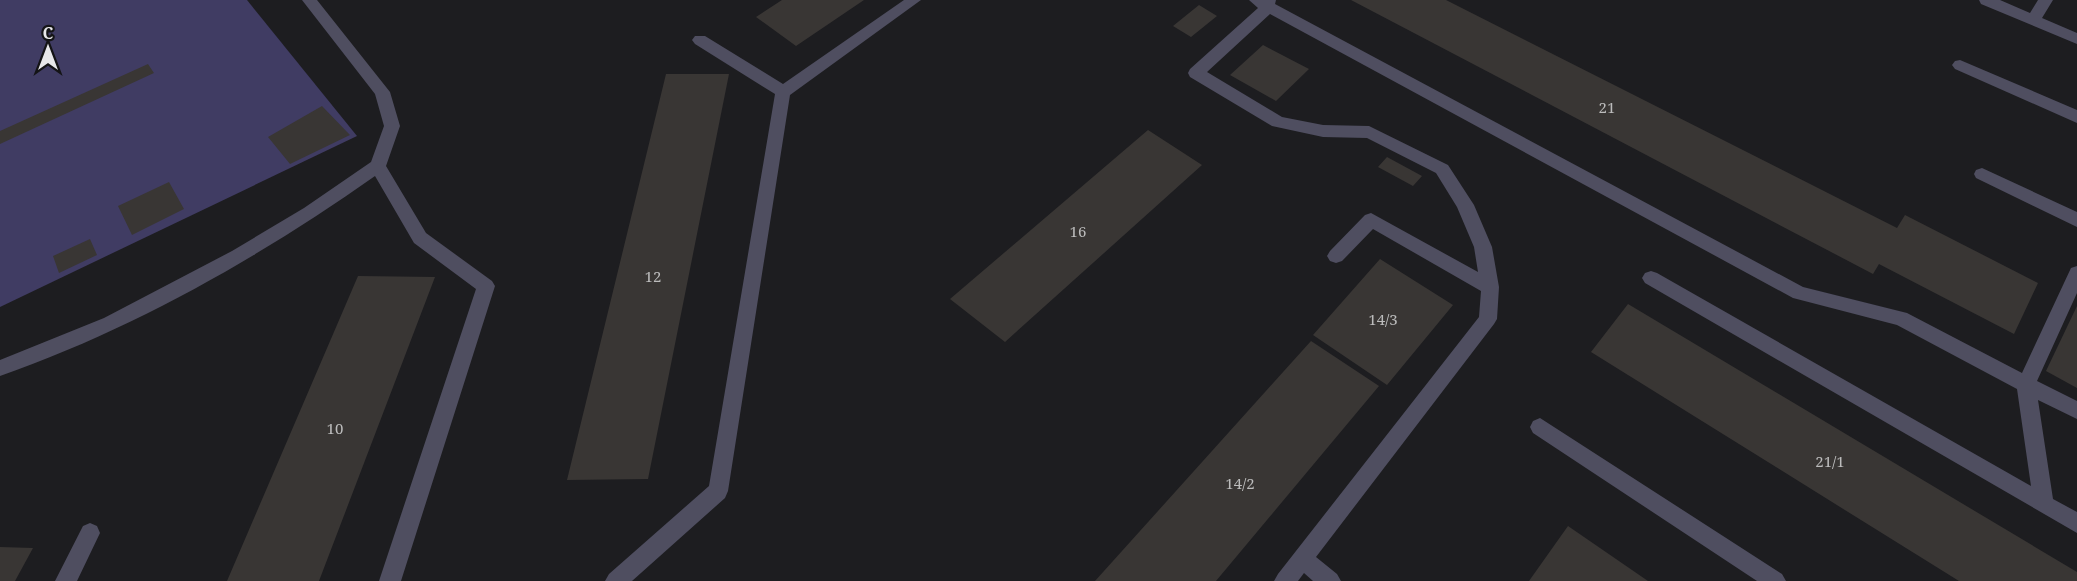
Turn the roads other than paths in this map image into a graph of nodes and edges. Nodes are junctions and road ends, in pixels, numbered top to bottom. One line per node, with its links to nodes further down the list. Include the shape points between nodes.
1 (309, 0): 12 (street, via 382,92 392,126)
2 (914, 0): 10 (street)
3 (1986, 0): 6 (street)
4 (2046, 0): 6 (street)
5 (1264, 3): 18 (street, via 1196,73 1278,122 1323,131 1369,132 1442,169 1465,205 1483,247); 20 (street, via 1799,293 1901,318)
6 (2033, 20): 7 (street)
7 (2077, 39)
8 (700, 40): 10 (street)
9 (1960, 65): 11 (street)
10 (783, 92): 29 (street, via 718,491)
11 (2077, 117)
12 (378, 166): 19 (street, via 238,256 110,323); 28 (street, via 420,238 486,286)
13 (1982, 174): 14 (street)
14 (2077, 220)
15 (1336, 256): 18 (street, via 1371,220)
16 (2077, 273): 20 (street)
17 (1651, 278): 23 (street)
18 (1490, 287): 26 (street, via 1488,319)
19 (0, 368)
20 (2026, 384): 21 (street); 23 (street)
21 (2077, 411)
22 (1540, 427): 32 (street)
23 (2044, 504): 24 (street)
24 (2077, 523)
25 (90, 533): 27 (street)
26 (1302, 560): 30 (street); 31 (street)
27 (66, 581)
28 (390, 581)
29 (616, 581)
30 (1285, 581)
31 (1330, 581)
32 (1775, 581)

